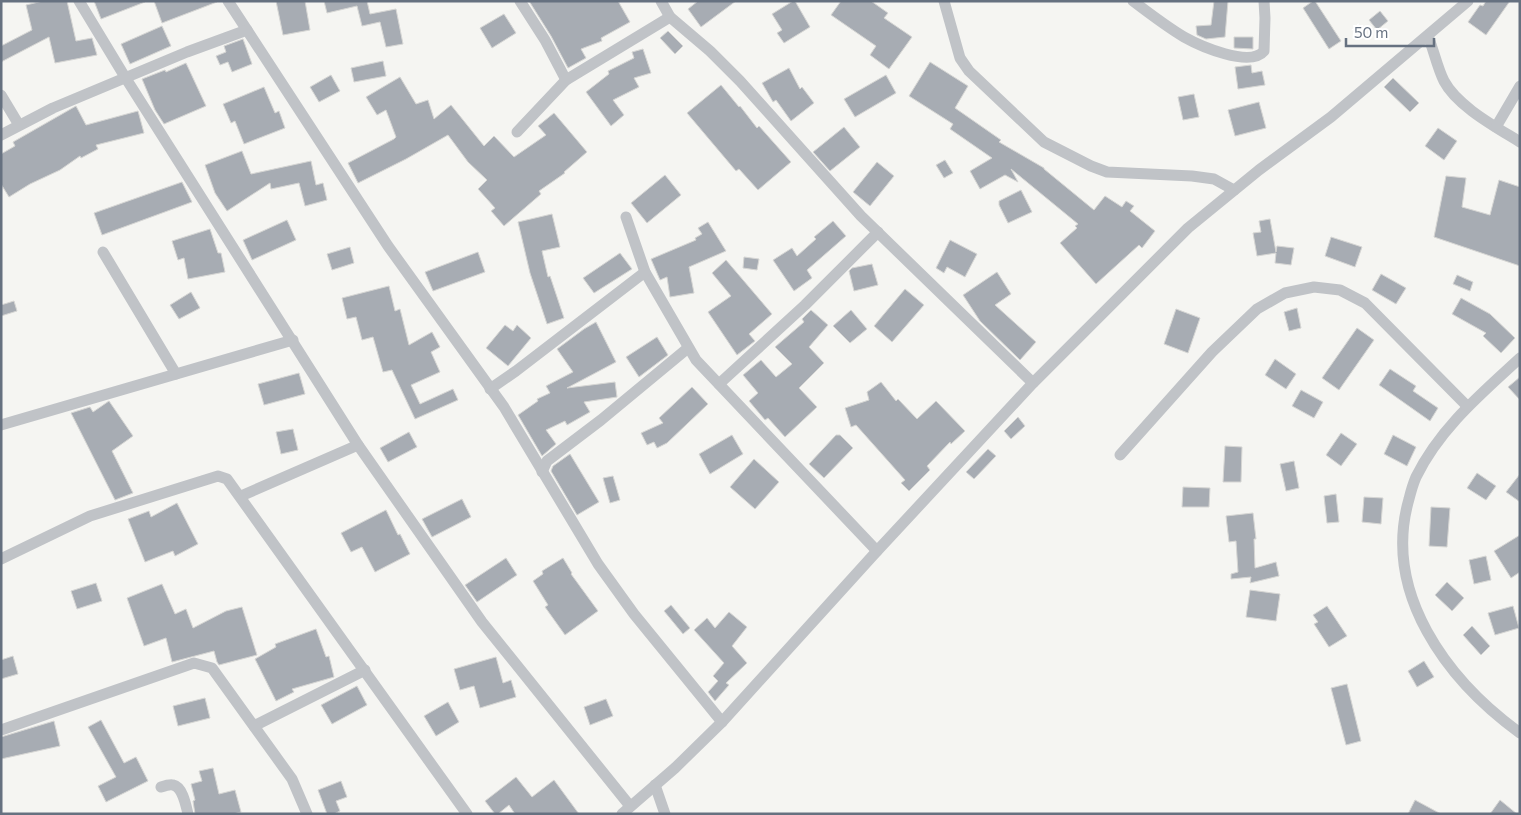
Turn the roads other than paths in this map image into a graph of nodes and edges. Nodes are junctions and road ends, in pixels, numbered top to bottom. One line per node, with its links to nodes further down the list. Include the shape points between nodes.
1 (79, 1): 12 (street)
2 (228, 1): 10 (street)
3 (520, 1): 13 (street)
4 (661, 1): 9 (street)
5 (944, 1): 21 (street, via 960,58 1044,142 1107,172 1214,179)
6 (1134, 1): 7 (street, via 1185,38 1241,58 1264,51)
7 (1264, 1)
8 (1468, 1): 11 (street)
9 (670, 17): 13 (street); 23 (street, via 740,81)
10 (247, 30): 12 (street); 32 (street, via 388,246)
11 (1428, 36): 17 (street, via 1450,91); 21 (street, via 1331,117)
12 (125, 77): 16 (street); 26 (street)
13 (566, 80): 18 (street)
14 (1520, 86): 17 (street)
15 (1, 95): 16 (street)
16 (20, 125): 19 (street)
17 (1496, 127): 20 (street)
18 (517, 132)
19 (1, 135)
20 (1520, 142)
21 (1234, 190): 30 (street, via 1188,228)
22 (626, 217): 25 (street)
23 (878, 232): 30 (street); 31 (street)
24 (103, 252): 29 (street)
25 (645, 272): 27 (street); 32 (street)
26 (293, 340): 29 (street); 35 (street)
27 (688, 348): 31 (street); 37 (street, via 547,461)
28 (1520, 358): 33 (street)
29 (176, 374): 34 (street)
30 (1033, 382): 39 (street)
31 (719, 384): 39 (street)
32 (490, 389): 37 (street)
33 (1467, 406): 36 (street, via 1365,303 1340,290 1314,287 1285,293 1257,309 1212,352); 45 (street, via 1443,433 1415,478 1403,532 1406,577 1413,604 1433,642 1461,681 1499,718)
34 (1, 425)
35 (358, 444): 38 (street); 48 (street, via 482,622)
36 (1120, 455)
37 (542, 472): 42 (street, via 603,571)
38 (241, 496): 40 (street, via 227,479 218,476 90,516); 41 (street)
39 (877, 551): 42 (street)
40 (1, 559)
41 (365, 670): 43 (street); 51 (street)
42 (722, 722): 46 (street)
43 (254, 726): 44 (street, via 212,668 194,663); 50 (street, via 292,779)
44 (1, 730)
45 (1520, 733)
46 (655, 785): 48 (street); 52 (street)
47 (161, 787): 49 (street, via 174,785 178,788)
48 (626, 810)
49 (188, 814)
50 (307, 814)
51 (467, 814)
52 (665, 814)

